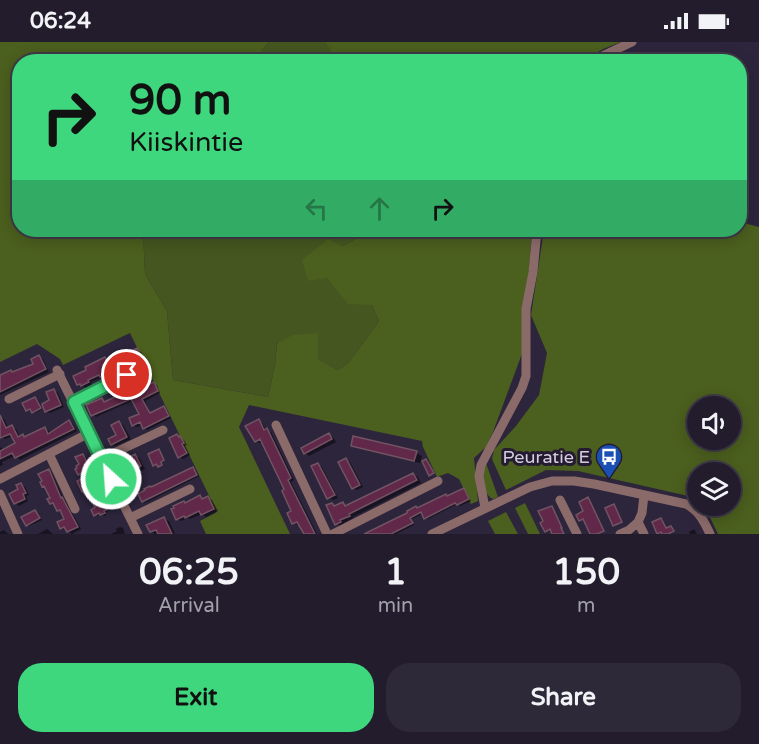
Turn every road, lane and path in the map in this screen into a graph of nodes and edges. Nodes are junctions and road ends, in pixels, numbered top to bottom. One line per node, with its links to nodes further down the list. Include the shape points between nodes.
1 (632, 42): 2 (street)
2 (606, 54)
3 (536, 237): 18 (street, via 526,309 526,376 481,465 478,476)
4 (127, 375): 6 (street)
5 (9, 399): 6 (street, via 58,372)
6 (74, 402): 9 (street)
7 (276, 425): 24 (street)
8 (163, 430): 11 (street)
9 (89, 433): 10 (street); 11 (street)
10 (48, 454): 12 (street); 19 (street)
11 (101, 459): 20 (street)
12 (0, 479)
13 (438, 481): 25 (street)
14 (190, 489): 20 (street)
15 (0, 494): 22 (street)
16 (644, 495): 18 (street, via 559,481 530,487); 21 (street); 30 (street, via 693,508)
17 (560, 500): 27 (street)
18 (485, 508): 26 (street)
19 (75, 509)
20 (130, 518): 23 (street)
21 (638, 522): 28 (street); 29 (street)
22 (18, 534)
23 (138, 534)
24 (327, 534)
25 (333, 534)
26 (432, 534)
27 (577, 534)
28 (620, 534)
29 (644, 534)
30 (710, 534)

